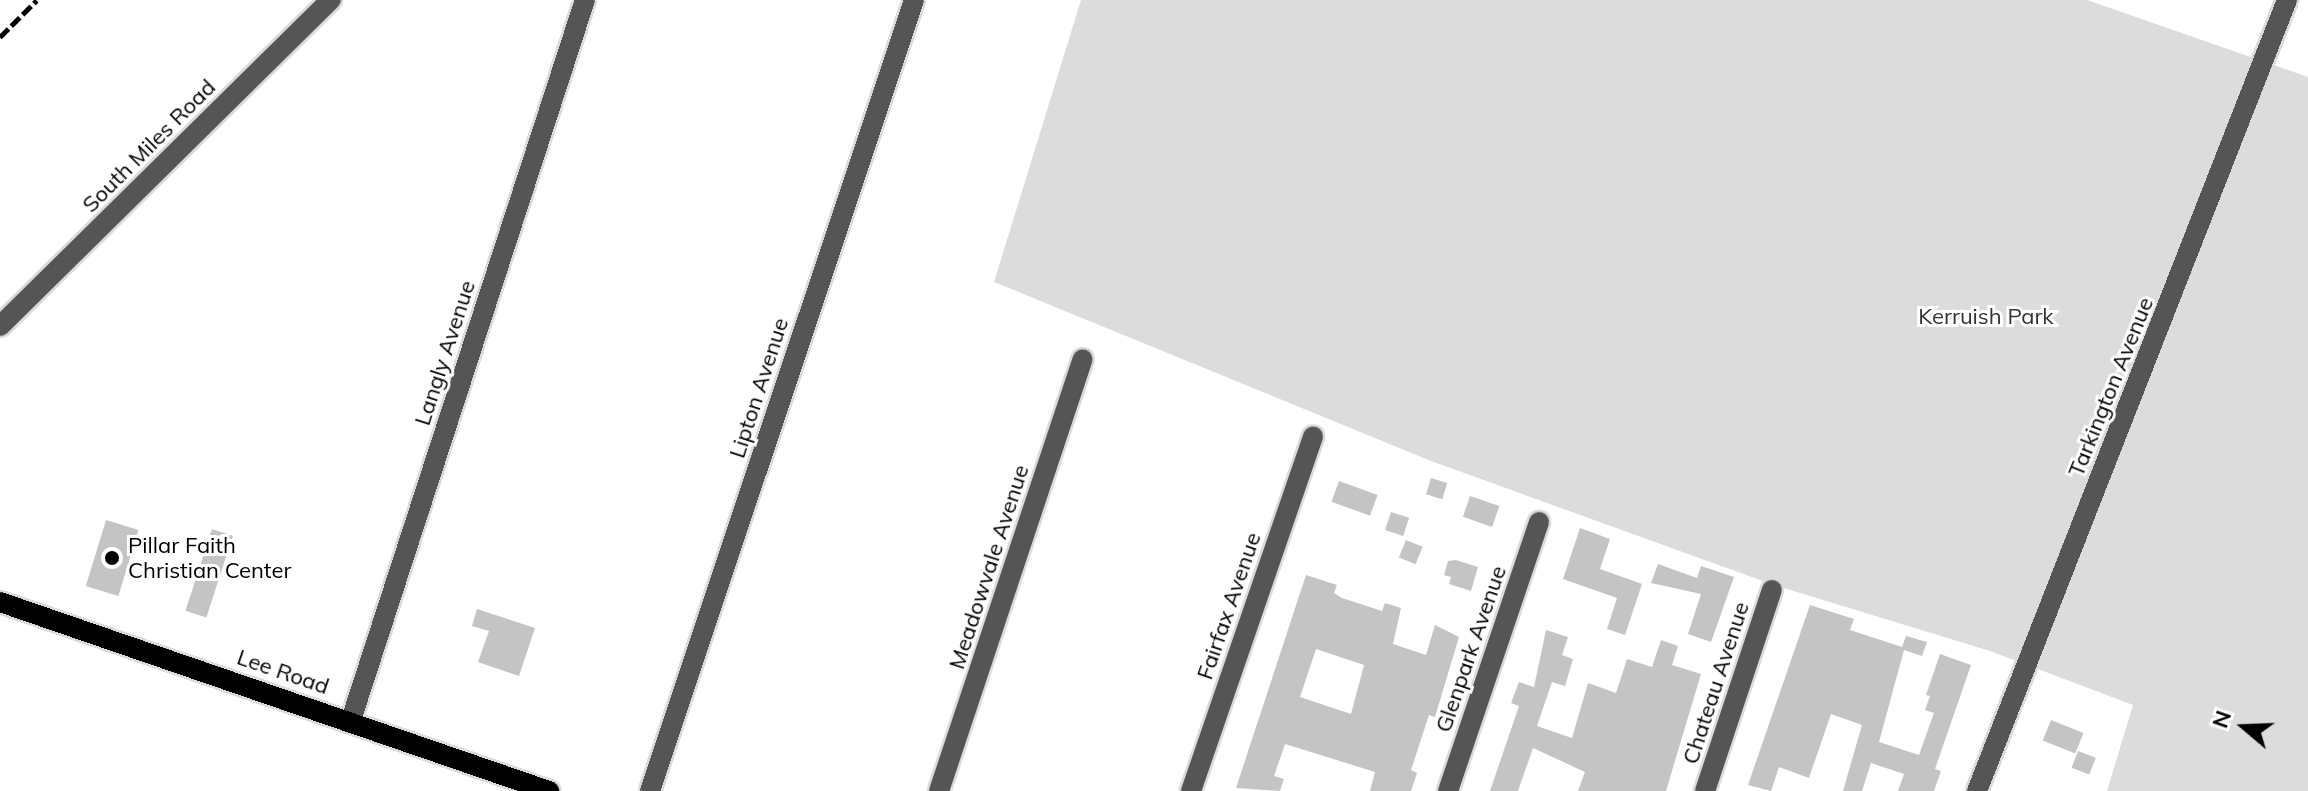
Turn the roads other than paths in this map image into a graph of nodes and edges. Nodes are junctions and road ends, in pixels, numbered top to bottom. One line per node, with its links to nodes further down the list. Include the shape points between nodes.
1 (331, 0): 5 (street, South Miles Road)
2 (585, 0): 11 (street, Langly Avenue)
3 (914, 0): 13 (street, Lipton Avenue)
4 (2287, 0): 18 (street, Tarkington Avenue)
5 (0, 326)
6 (1083, 359): 14 (street, Meadowvale Avenue)
7 (1313, 436): 15 (street, Fairfax Avenue)
8 (1539, 522): 16 (street, Glenpark Avenue)
9 (1772, 590): 17 (street, Chateau Avenue)
10 (0, 602): 11 (main road, Lee Road)
11 (351, 720): 12 (main road, Lee Road)
12 (549, 791)
13 (650, 791)
14 (939, 791)
15 (1191, 791)
16 (1448, 791)
17 (1705, 791)
18 (1977, 791)

